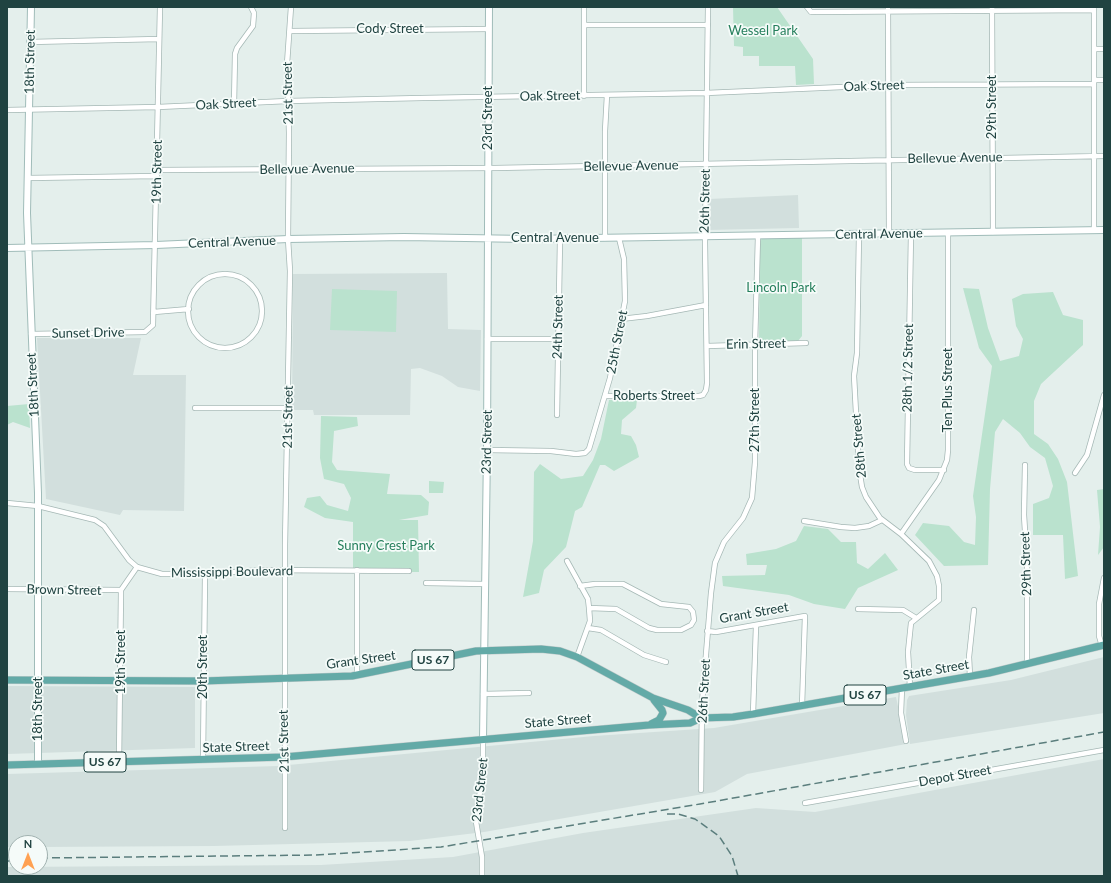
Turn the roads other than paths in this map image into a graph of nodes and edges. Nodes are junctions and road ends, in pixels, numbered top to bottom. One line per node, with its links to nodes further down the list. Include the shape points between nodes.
1 (31, 7): 17 (street, 18th Street)
2 (160, 7): 16 (street, 19th Street)
3 (251, 7): 29 (street, via 254,13 253,26 235,54)
4 (291, 7): 15 (street, 21st Street)
5 (489, 7): 14 (street, 23rd Street)
6 (584, 7): 12 (street)
7 (708, 7): 13 (street, 26th Street)
8 (807, 7): 10 (street, via 811,12)
9 (1094, 8): 11 (street); 18 (street)
10 (888, 9): 11 (street); 23 (street)
11 (992, 9): 22 (street, 29th Street)
12 (584, 25): 13 (street); 26 (street)
13 (708, 25): 24 (street, 26th Street)
14 (489, 29): 15 (street, Cody Street); 27 (street, 23rd Street)
15 (291, 31): 28 (street, 21st Street, via 288,38)
16 (159, 39): 17 (street); 30 (street, 19th Street)
17 (30, 42): 32 (street, 18th Street)
18 (1094, 49): 19 (street); 21 (street)
19 (1104, 49)
20 (1104, 80): 21 (street, Oak Street)
21 (1094, 82): 22 (street, Oak Street); 33 (street)
22 (992, 84): 23 (street, Oak Street); 35 (street, 29th Street)
23 (888, 85): 24 (street, Oak Street); 36 (street)
24 (706, 93): 25 (street, Oak Street); 37 (street, 26th Street)
25 (607, 95): 26 (street, Oak Street); 38 (street)
26 (584, 96): 27 (street, Oak Street)
27 (488, 97): 28 (street, Oak Street); 40 (street, 23rd Street)
28 (288, 101): 29 (street, Oak Street); 39 (street, 21st Street)
29 (234, 104): 30 (street, Oak Street)
30 (158, 107): 32 (street, Oak Street); 41 (street, 19th Street)
31 (7, 110): 32 (street, Oak Street)
32 (29, 110): 43 (street, 18th Street)
33 (1094, 156): 34 (street, Bellevue Avenue); 35 (street, Bellevue Avenue); 44 (street)
34 (1104, 156)
35 (992, 157): 36 (street, Bellevue Avenue); 46 (street, 29th Street)
36 (888, 159): 37 (street, Bellevue Avenue); 50 (street)
37 (706, 165): 38 (street, Bellevue Avenue); 51 (street, 26th Street)
38 (605, 166): 40 (street, Bellevue Avenue); 54 (street)
39 (289, 168): 40 (street, Bellevue Avenue); 41 (street, Bellevue Avenue); 56 (street, 21st Street)
40 (488, 168): 53 (street, 23rd Street)
41 (158, 170): 42 (street, 19th Street)
42 (157, 176): 43 (street); 58 (street, 19th Street)
43 (28, 178): 60 (street, 18th Street)
44 (1094, 230): 45 (street, Central Avenue); 46 (street, Central Avenue)
45 (1104, 230)
46 (993, 232): 48 (street, Central Avenue)
47 (910, 233): 48 (street, Central Avenue); 50 (street, Central Avenue); 80 (street, 28th 1/2 Street, via 907,464 915,470)
48 (948, 233): 80 (street, Ten Plus Street, via 948,450)
49 (859, 234): 50 (street, Central Avenue); 52 (street, Central Avenue); 84 (street, 28th Street, via 857,353 854,376 859,468 866,497)
50 (889, 234)
51 (705, 236): 52 (street, Central Avenue); 55 (street, Central Avenue); 61 (street, 26th Street)
52 (758, 236): 70 (street, 27th Street)
53 (488, 238): 56 (street, Central Avenue); 57 (street, Central Avenue); 68 (street, 23rd Street)
54 (605, 238): 55 (street, Central Avenue); 57 (street, Central Avenue)
55 (619, 238): 64 (street, 25th Street, via 626,279)
56 (288, 239): 58 (street, Central Avenue); 76 (street, 21st Street)
57 (560, 239): 67 (street, 24th Street)
58 (156, 245): 60 (street, Central Avenue); 63 (street, 19th Street)
59 (7, 248): 60 (street, Central Avenue)
60 (28, 248): 66 (street, 18th Street)
61 (706, 305): 64 (street); 71 (street, 26th Street)
62 (188, 310): 62 (street, via 193,293 205,280 212,276 229,274 246,280 252,286 261,300 262,311 261,321 249,339 230,347 219,347 200,338 194,330); 63 (street)
63 (154, 312): 65 (street, 19th Street, via 153,325)
64 (621, 319): 74 (street, 25th Street)
65 (144, 332): 66 (street, Sunset Drive)
66 (31, 334): 83 (street, 18th Street)
67 (557, 339): 68 (street); 77 (street, 24th Street)
68 (487, 340): 78 (street, 23rd Street)
69 (806, 343): 70 (street, Erin Street)
70 (755, 344): 71 (street, Erin Street); 100 (street, 27th Street, via 755,462 752,498 748,510 718,551)
71 (707, 346): 72 (street, 26th Street, via 707,383)
72 (703, 395): 74 (street, Roberts Street)
73 (1104, 395): 81 (street, via 1088,455)
74 (605, 396): 78 (street, 25th Street, via 591,445 585,453)
75 (195, 408): 76 (street)
76 (288, 408): 90 (street, 21st Street)
77 (557, 415)
78 (487, 450): 95 (street, 23rd Street)
79 (1025, 465): 112 (street, 29th Street)
80 (944, 470): 86 (street, Ten Plus Street)
81 (1075, 473)
82 (7, 503): 83 (street, Mississippi Boulevard)
83 (38, 506): 88 (street, Mississippi Boulevard, via 95,520 104,526 128,560); 98 (street, 18th Street)
84 (882, 520): 85 (street, via 869,526 855,528); 86 (street, 28th Street)
85 (804, 521)
86 (901, 534): 104 (street, 28th Street, via 929,561 939,586 939,600)
87 (567, 561): 96 (street)
88 (137, 567): 92 (street, Mississippi Boulevard, via 162,574); 99 (street)
89 (357, 570): 90 (street, Mississippi Boulevard); 91 (street, Mississippi Boulevard); 113 (street)
90 (285, 571): 92 (street, Mississippi Boulevard, via 245,570); 115 (street, 21st Street)
91 (409, 571)
92 (205, 574): 119 (street, 20th Street)
93 (1104, 578): 108 (street, via 1099,604 1099,636)
94 (426, 584): 95 (street)
95 (485, 584): 109 (street, 23rd Street)
96 (580, 586): 101 (street, via 588,599); 101 (street, via 622,584 661,604 689,607 694,620 691,625 681,630 657,630 616,609)
97 (7, 589): 98 (street, Brown Street)
98 (38, 590): 99 (street, Brown Street); 117 (street, 18th Street)
99 (121, 590): 118 (street, 19th Street)
100 (711, 593): 107 (street, 26th Street)
101 (589, 608): 106 (street)
102 (858, 609): 104 (street, via 903,610)
103 (974, 610): 114 (street, via 969,657)
104 (916, 618): 120 (street, via 911,623 909,638)
105 (756, 626): 107 (street, Grant Street); 125 (street, Grant Street, via 805,616); 126 (street)
106 (588, 628): 110 (street); 111 (street, via 601,630 644,655)
107 (707, 631): 127 (street, 26th Street)
108 (1103, 646): 112 (main road, State Street / US 67)
109 (484, 650): 110 (main road, Grant Street / US 67, via 550,649); 113 (main road, Grant Street / US 67); 123 (street, 23rd Street)
110 (577, 657): 124 (main road, Grant Street / US 67)
111 (666, 662)
112 (1027, 664): 114 (main road, State Street / US 67)
113 (357, 674): 115 (main road, Grant Street / US 67)
114 (970, 676): 120 (main road, State Street / US 67)
115 (284, 679): 119 (main road, Grant Street / US 67); 132 (street, 21st Street)
116 (7, 680): 117 (main road, Grant Street / US 67)
117 (38, 680): 118 (main road, Grant Street / US 67); 135 (street, 18th Street)
118 (120, 680): 119 (main road, Grant Street / US 67); 134 (street, 19th Street)
119 (203, 681): 133 (street, 20th Street)
120 (910, 687): 121 (main road, State Street / US 67)
121 (902, 688): 125 (main road, State Street / US 67); 130 (street, via 901,713)
122 (530, 693): 123 (street)
123 (483, 694): 129 (street, 23rd Street)
124 (653, 698): 127 (main road, Grant Street / US 67, via 688,710); 128 (main road, via 663,713 659,720)
125 (802, 706): 126 (main road, State Street / US 67)
126 (753, 714): 127 (main road, State Street / US 67)
127 (702, 718): 128 (main road, State Street / US 67, via 690,724); 137 (street, 26th Street)
128 (648, 725): 129 (main road, State Street / US 67)
129 (483, 739): 132 (main road, State Street / US 67); 140 (street, 23rd Street, via 483,778 475,816 482,857)
130 (906, 741)
131 (1104, 750): 138 (street, Depot Street)
132 (284, 757): 133 (main road, State Street / US 67); 139 (street, 21st Street)
133 (203, 760): 134 (main road, State Street / US 67)
134 (120, 762): 135 (main road, State Street / US 67)
135 (38, 764): 136 (main road, State Street / US 67)
136 (7, 765)
137 (701, 790)
138 (805, 803)
139 (284, 828)
140 (482, 876)

